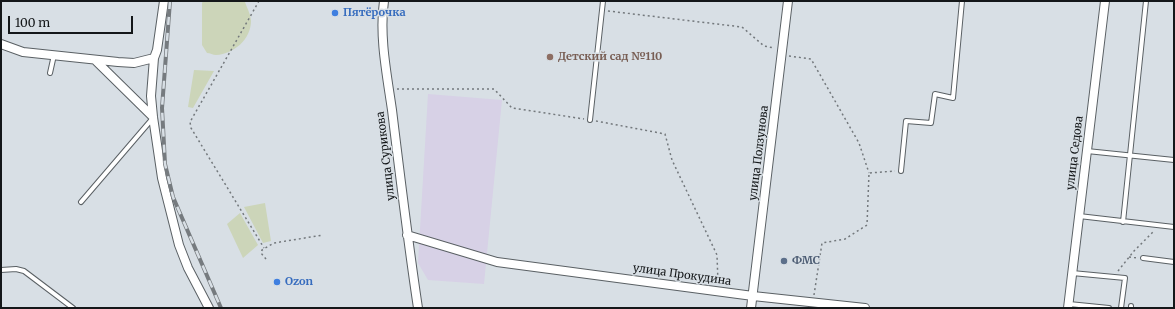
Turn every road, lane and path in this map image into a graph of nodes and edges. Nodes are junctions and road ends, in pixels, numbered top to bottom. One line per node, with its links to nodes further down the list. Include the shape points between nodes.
1 (164, 1): 13 (street)
2 (259, 1): 31 (path, via 191,119 190,125)
3 (384, 1): 16 (street, улица Сурикова, via 384,45)
4 (603, 1): 9 (lane)
5 (788, 1): 11 (street, улица Ползунова)
6 (962, 1): 22 (lane, via 953,98 935,94 931,123 906,121)
7 (1105, 1): 19 (street, улица Седова)
8 (1146, 1): 20 (lane)
9 (602, 10): 11 (path, via 742,27 764,46); 18 (lane)
10 (1, 44): 12 (street, via 23,52)
11 (782, 52): 23 (path, via 811,59 858,143); 40 (street, улица Ползунова)
12 (54, 55): 14 (street); 15 (lane)
13 (154, 58): 14 (street, via 134,63); 17 (street, via 151,96)
14 (95, 60): 17 (street)
15 (50, 73)
16 (389, 89): 18 (path, via 494,89 512,108); 30 (street, улица Сурикова)
17 (153, 117): 24 (lane); 44 (street, via 162,178 179,245)
18 (590, 120): 39 (path, via 665,134 672,160 717,255)
19 (1086, 150): 20 (lane); 25 (street, улица Седова)
20 (1130, 156): 21 (lane); 26 (lane)
21 (1174, 160)
22 (901, 171): 23 (path)
23 (869, 173): 41 (path, via 867,225 845,239 822,243)
24 (81, 202)
25 (1078, 216): 26 (lane); 37 (street, улица Седова)
26 (1123, 222): 27 (lane)
27 (1160, 226): 28 (lane); 32 (path)
28 (1174, 227)
29 (323, 235): 31 (path, via 274,242)
30 (407, 236): 39 (street, улица Прокудина, via 498,262); 45 (street, улица Сурикова)
31 (264, 248): 34 (path, via 261,253)
32 (1129, 257): 33 (path); 38 (path)
33 (1143, 258): 35 (lane)
34 (266, 260)
35 (1174, 262)
36 (1, 270): 43 (lane, via 24,271)
37 (1072, 272): 38 (lane); 42 (street, улица Седова)
38 (1113, 277): 49 (lane, via 1125,278)
39 (718, 291): 40 (street, улица Прокудина)
40 (753, 296): 41 (street, улица Прокудина); 46 (street, улица Ползунова)
41 (813, 302): 47 (street, улица Прокудина)
42 (1068, 306): 48 (lane)
43 (73, 308)
44 (209, 308)
45 (418, 308)
46 (751, 308)
47 (865, 308)
48 (1109, 308)
49 (1121, 308)

